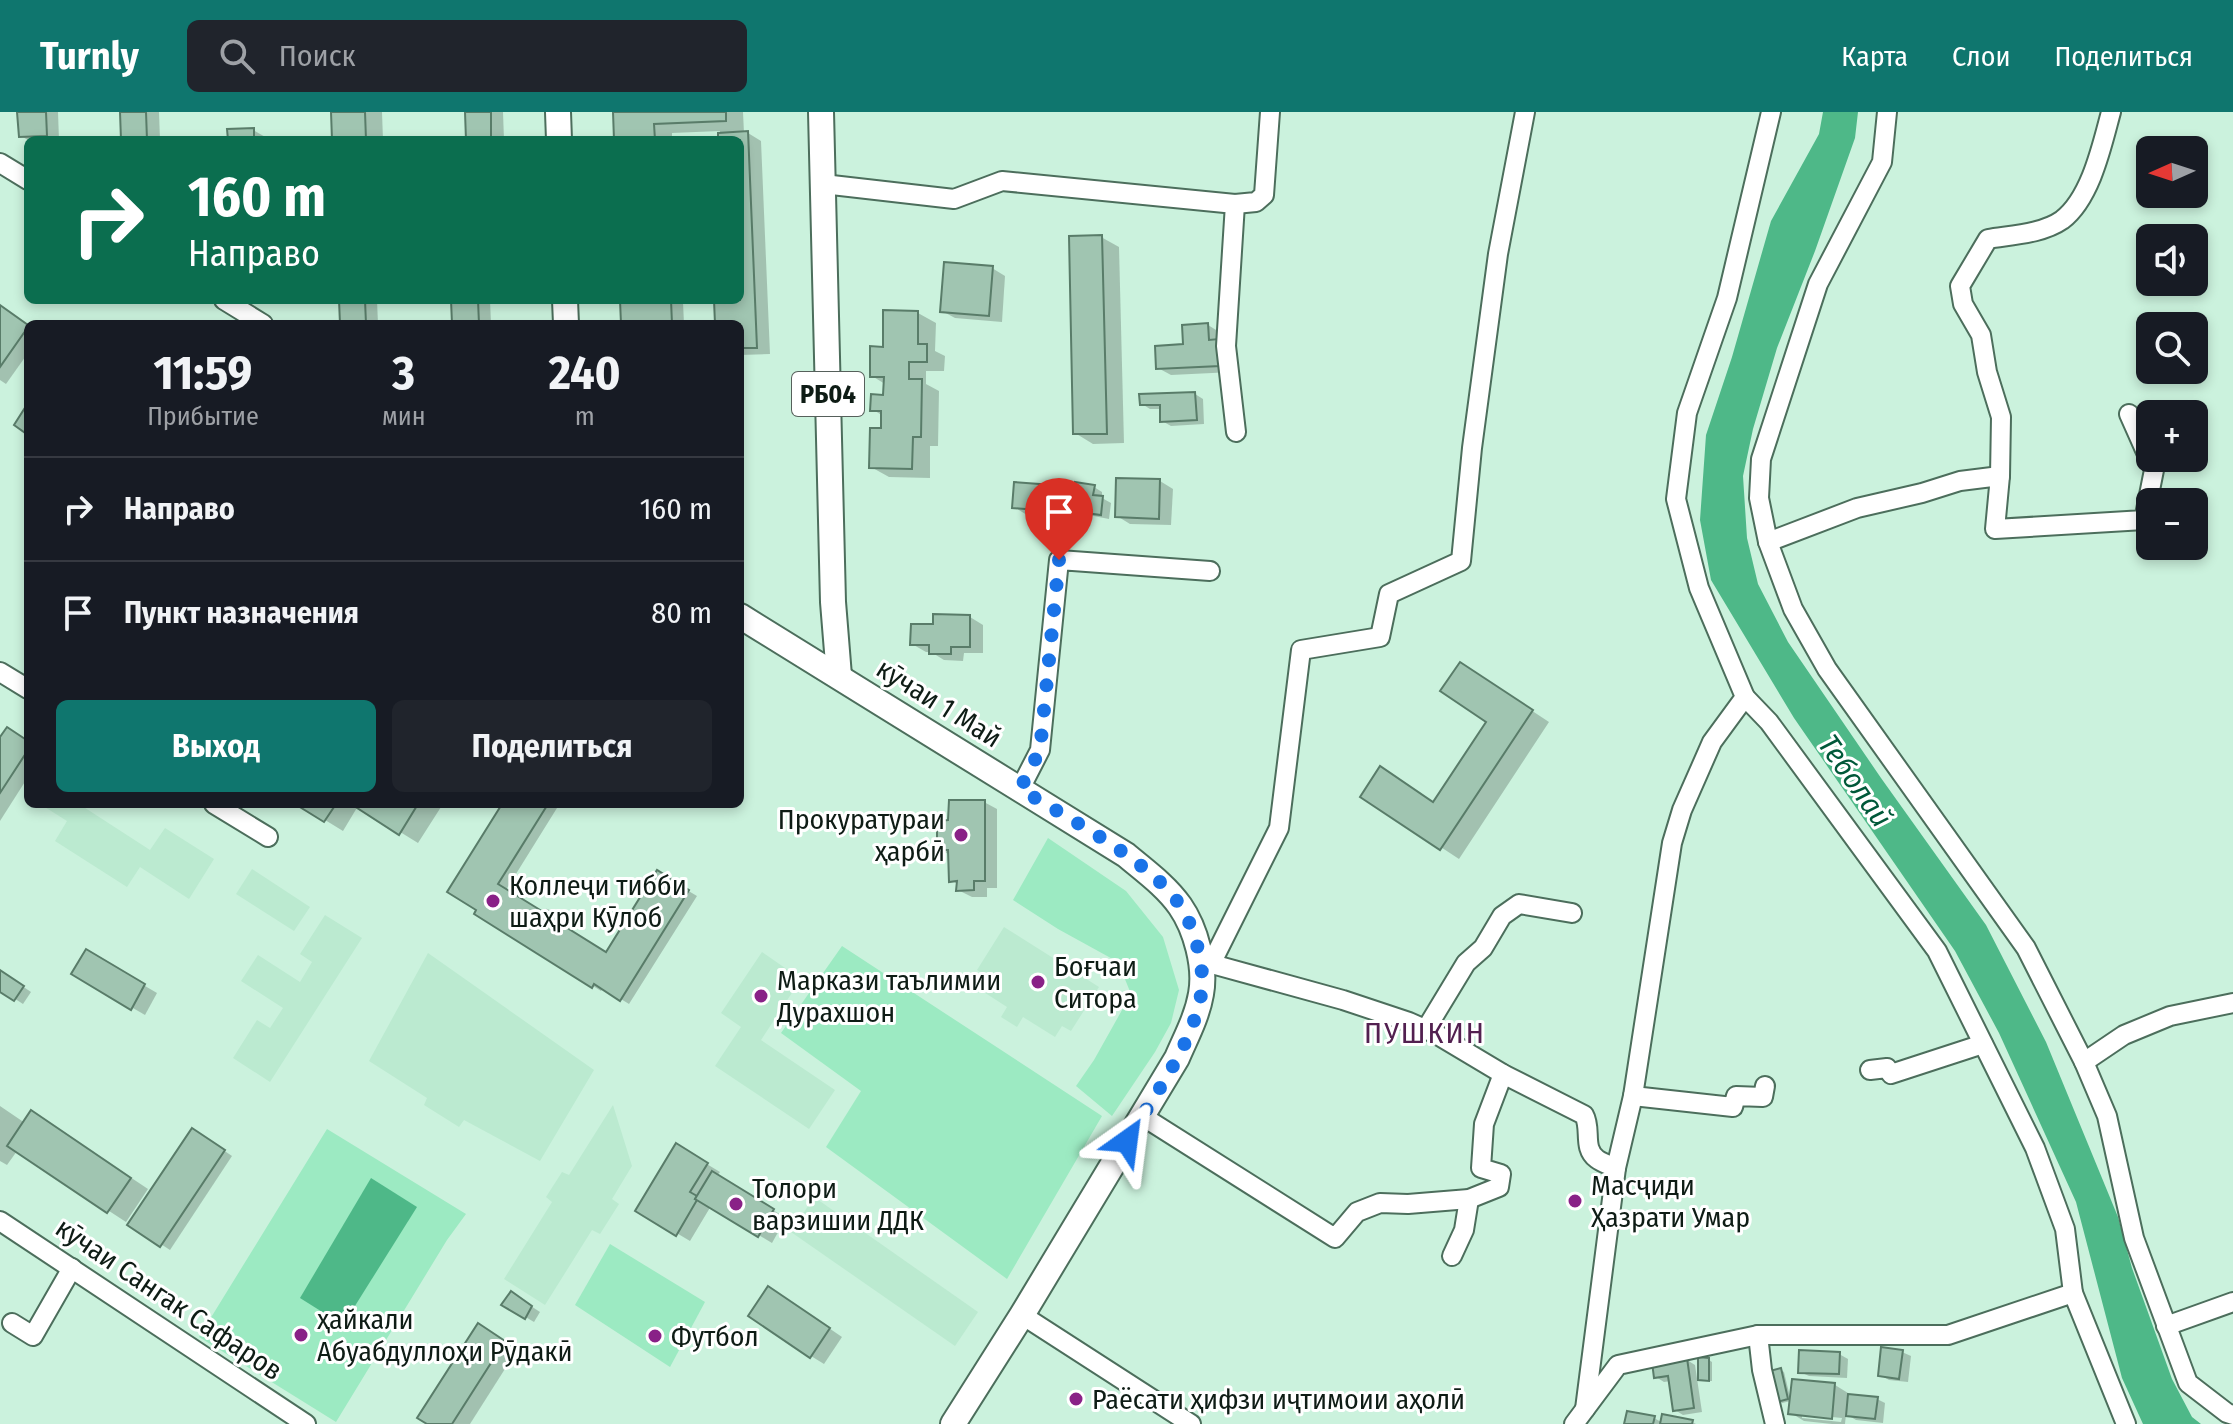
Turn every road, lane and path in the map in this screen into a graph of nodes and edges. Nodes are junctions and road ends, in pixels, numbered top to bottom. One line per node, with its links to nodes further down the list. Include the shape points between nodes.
1 (558, 112): 8 (main road)
2 (821, 112): 11 (main road, кӯчаи 1 Май / РБ04)
3 (1270, 112): 12 (street, via 1264,195 1256,202)
4 (1525, 112): 29 (street, via 1496,269 1461,561 1389,594 1380,637 1301,650 1279,828)
5 (1771, 112): 24 (street, via 1727,298 1687,413 1676,499 1699,588)
6 (1887, 112): 18 (street, via 1882,162 1818,284 1761,459 1759,498)
7 (2111, 112): 17 (street, via 2093,175 2062,220 1988,239 1960,286 1963,304 1981,335 2001,417)
8 (559, 136)
9 (0, 163): 10 (street)
10 (24, 178)
11 (823, 184): 12 (street, via 954,199 1002,181); 22 (main road, кӯчаи 1 Май / РБ04)
12 (1235, 204): 16 (street, via 1226,346)
13 (230, 304): 14 (street)
14 (256, 320)
15 (2129, 414): 17 (street, via 2154,470 2144,520 1995,529)
16 (1236, 432)
17 (2000, 476): 18 (street, via 1857,508)
18 (1768, 542): 33 (street, via 1793,609 1827,669 2026,948)
19 (1210, 571): 25 (street, via 1059,560 1040,750)
20 (744, 618): 22 (main road)
21 (1, 673): 23 (street)
22 (839, 676): 25 (main road, кӯчаи 1 Май)
23 (24, 687)
24 (1745, 697): 32 (street, via 1769,722 1937,951); 37 (street, via 1712,742 1672,843)
25 (1020, 789): 29 (main road, кӯчаи 1 Май, via 1126,855 1159,883 1181,907)
26 (221, 808): 27 (street)
27 (268, 837)
28 (1572, 913): 31 (street, via 1519,904 1502,916)
29 (1206, 963): 31 (street); 38 (main road, кӯчаи 1 Май, via 1191,1027)
30 (2233, 1003): 33 (street, via 2170,1016 2124,1035)
31 (1426, 1029): 35 (street)
32 (1983, 1044): 34 (street, via 1891,1074 1887,1068); 44 (street, via 2035,1148 2065,1229)
33 (2084, 1062): 48 (street, via 2107,1116 2134,1238)
34 (1870, 1070)
35 (1503, 1074): 39 (street, via 1584,1115 1589,1149 1596,1159); 40 (street, via 1484,1124 1481,1168 1501,1174 1499,1187)
36 (1765, 1086): 37 (street, via 1763,1097 1736,1096 1733,1107)
37 (1633, 1096): 39 (street)
38 (1142, 1116): 40 (street, via 1335,1238 1357,1212 1380,1203); 46 (main road, кӯчаи 1 Май)
39 (1616, 1168): 51 (street)
40 (1469, 1199): 42 (street, via 1464,1230)
41 (0, 1221): 43 (street, кӯчаи Сангак Сафаров)
42 (1452, 1256)
43 (72, 1268): 47 (street, via 33,1336); 52 (street, кӯчаи Сангак Сафаров)
44 (2073, 1293): 49 (street, via 1948,1335); 56 (street)
45 (2233, 1302): 48 (street)
46 (1022, 1315): 53 (main road, кӯчаи 1 Май); 54 (street)
47 (12, 1323)
48 (2166, 1326): 50 (street, via 2188,1383)
49 (1758, 1335): 51 (street, via 1618,1365); 55 (street)
50 (2233, 1415)
51 (1580, 1417)
52 (306, 1424)
53 (953, 1424)
54 (1191, 1424)
55 (1775, 1424)
56 (2126, 1424)

